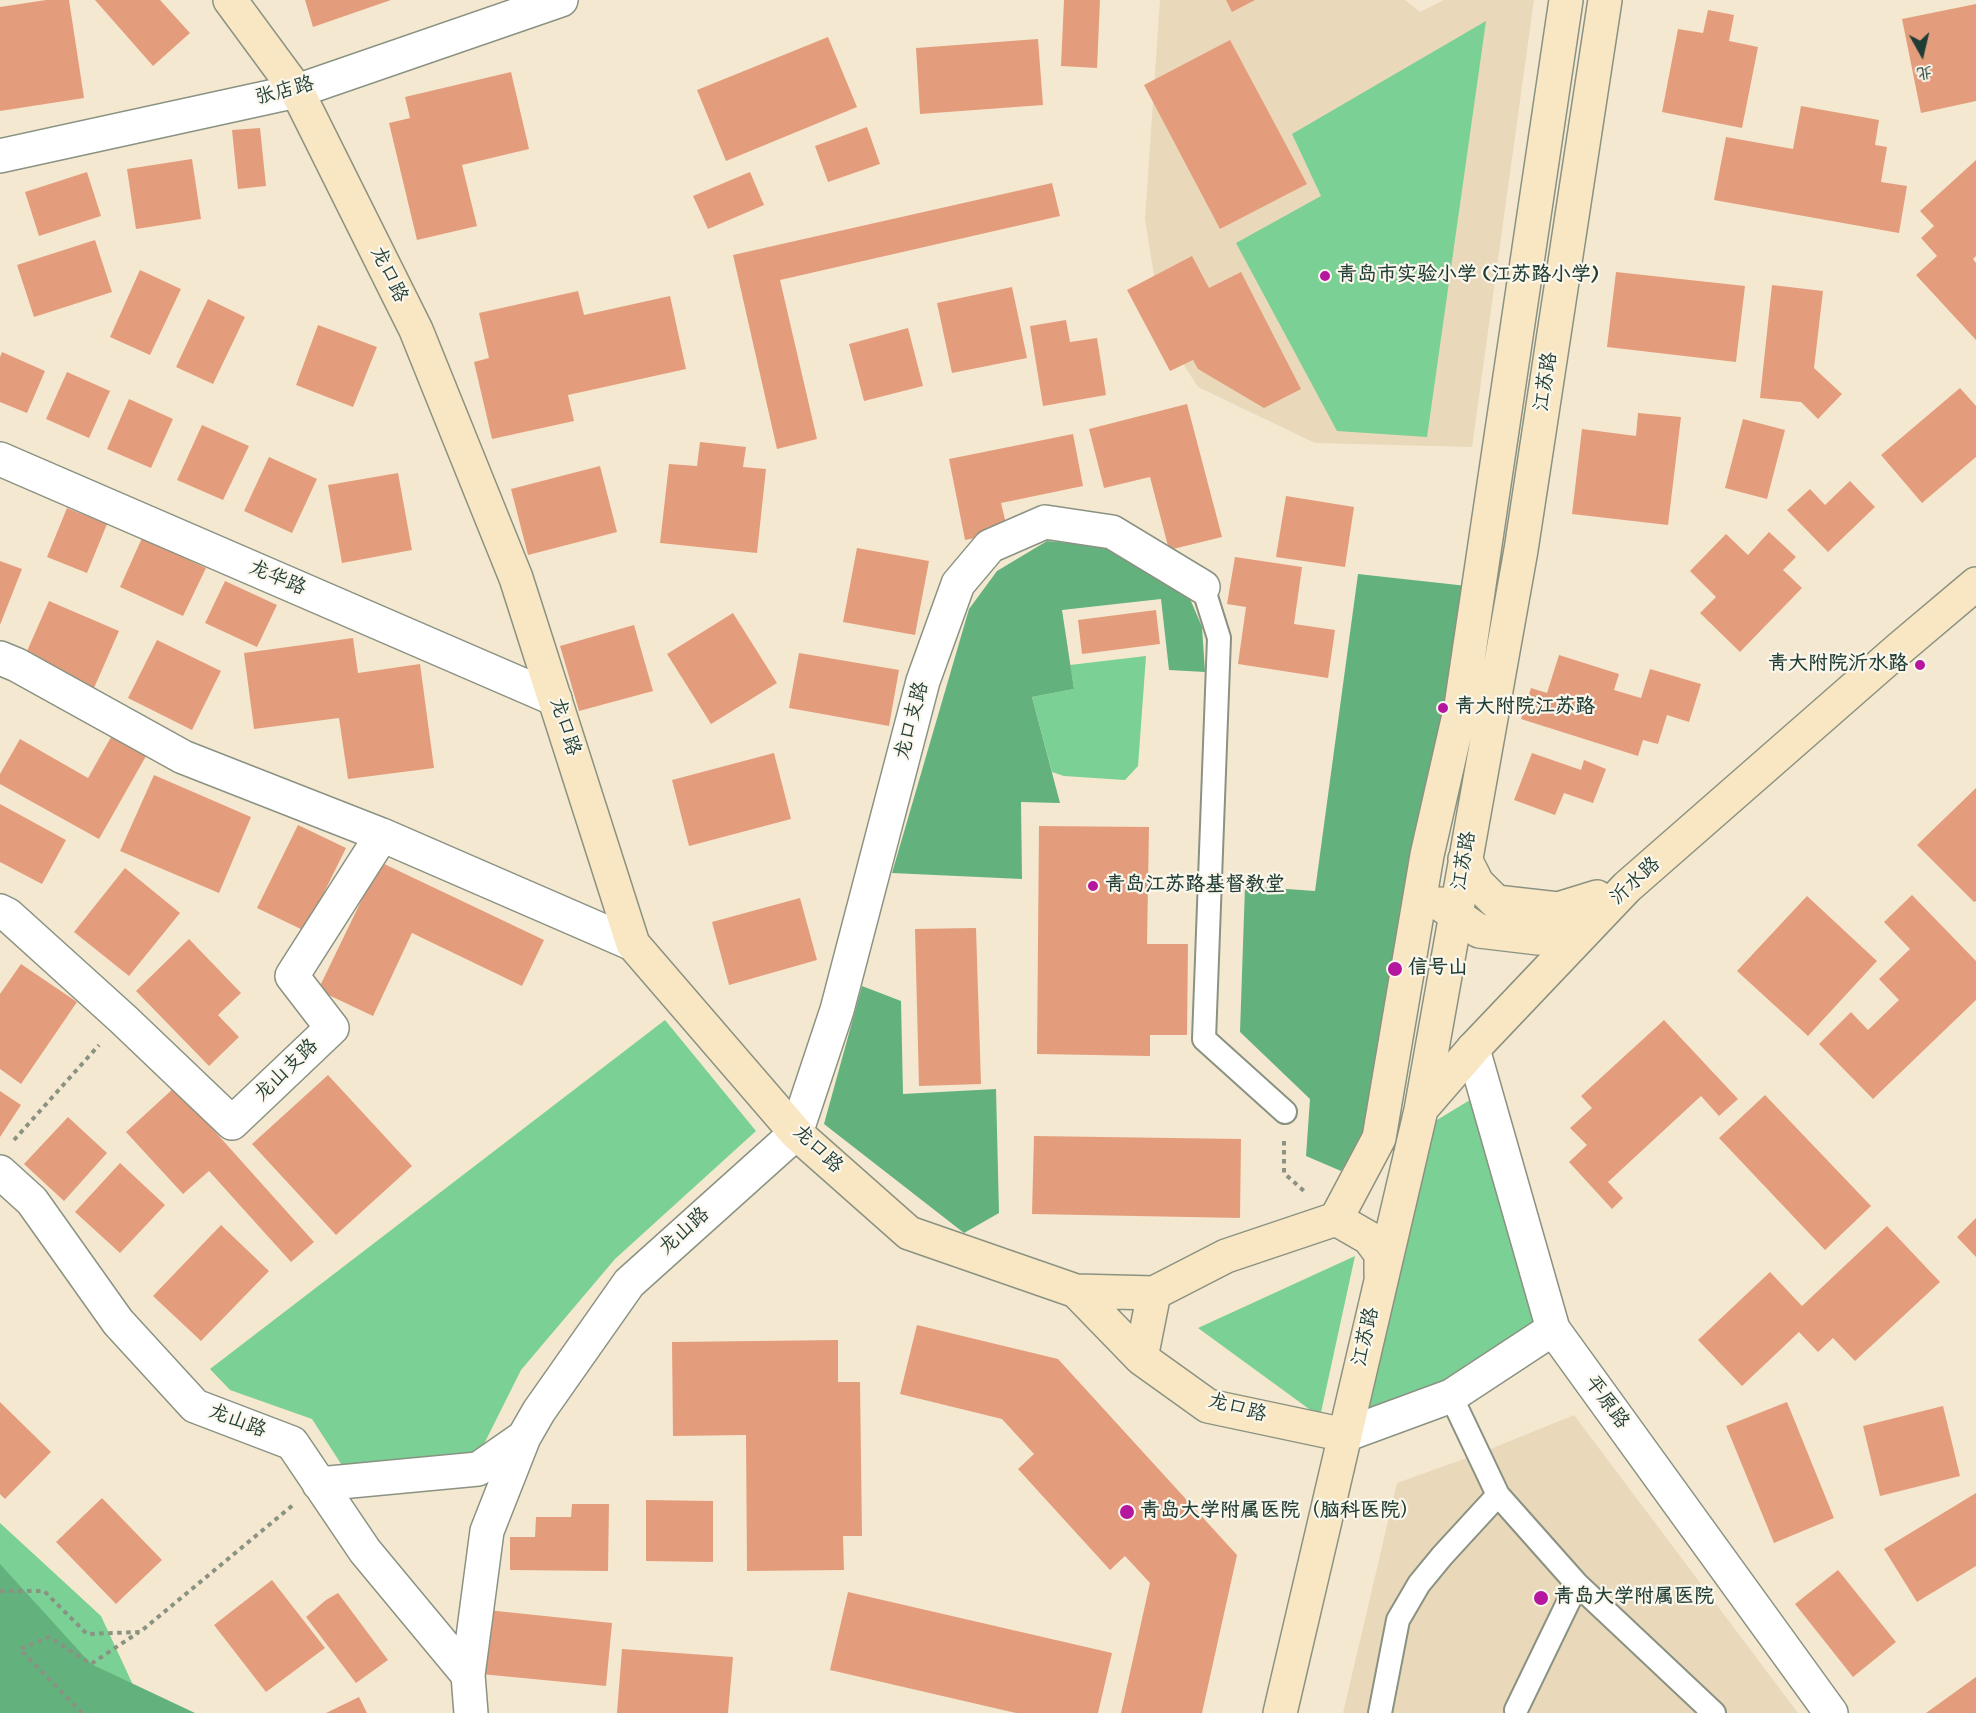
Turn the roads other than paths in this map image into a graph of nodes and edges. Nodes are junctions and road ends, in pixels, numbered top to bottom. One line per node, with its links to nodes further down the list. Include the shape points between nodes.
1 (230, 0): 5 (main road, 龙口路)
2 (561, 0): 5 (street, 张店路)
3 (1566, 0): 13 (main road, 江苏路, via 1461,706)
4 (1605, 0): 14 (main road, 江苏路, via 1521,550)
5 (297, 91): 6 (street, 张店路); 11 (main road, 龙口路, via 416,330 516,578)
6 (0, 156)
7 (0, 459): 11 (street, 龙华路)
8 (1976, 584): 15 (main road, 沂水路)
9 (1203, 587): 21 (lane, via 1219,638 1204,1039); 22 (street, 龙口支路, via 1112,532 1045,522 990,546 958,584 923,681 837,1010)
10 (0, 658): 12 (street, via 183,757)
11 (555, 699): 18 (main road, 龙口路)
12 (382, 835): 16 (street, 龙山支路, via 292,976 332,1028 232,1123 123,1019); 18 (street)
13 (1427, 855): 17 (main road, via 1432,897); 24 (main road, 江苏路, via 1379,1138)
14 (1465, 859): 15 (main road, via 1477,884 1496,902 1558,909); 17 (main road, 江苏路)
15 (1628, 887): 17 (main road, via 1570,929 1538,938 1479,931); 19 (main road, 沂水路)
16 (0, 911)
17 (1456, 914): 20 (main road, 江苏路)
18 (633, 944): 22 (main road, 龙口路)
19 (1473, 1049): 20 (main road, 沂水路); 28 (street, 平原路)
20 (1421, 1110): 24 (main road, 沂水路); 25 (main road, 江苏路)
21 (1285, 1112)
22 (796, 1133): 26 (main road, 龙口路, via 909,1233); 32 (street, 龙山路, via 629,1283)
23 (4, 1160): 33 (street, 龙山路, via 118,1322 195,1406 292,1443)
24 (1336, 1219): 25 (main road, via 1369,1238 1381,1254); 27 (main road, 龙口路, via 1226,1256)
25 (1381, 1275): 31 (main road, 江苏路)
26 (1076, 1291): 27 (main road, 龙口路); 29 (main road, 龙口路)
27 (1154, 1293): 29 (main road)
28 (1552, 1329): 30 (street); 42 (street, 平原路)
29 (1141, 1358): 31 (main road, 龙口路, via 1208,1406)
30 (1451, 1396): 31 (street); 34 (lane)
31 (1345, 1435): 39 (main road, 江苏路)
32 (524, 1437): 33 (street, via 478,1470); 36 (street, 龙山路, via 487,1531)
33 (319, 1484): 36 (street, 龙山路, via 365,1551)
34 (1498, 1495): 35 (lane); 40 (lane, via 1419,1584 1398,1620)
35 (1577, 1584): 37 (lane); 41 (lane)
36 (468, 1675): 38 (street, 龙山路)
37 (1516, 1710)
38 (471, 1713)
39 (1280, 1713)
40 (1380, 1713)
41 (1714, 1713)
42 (1831, 1713)

